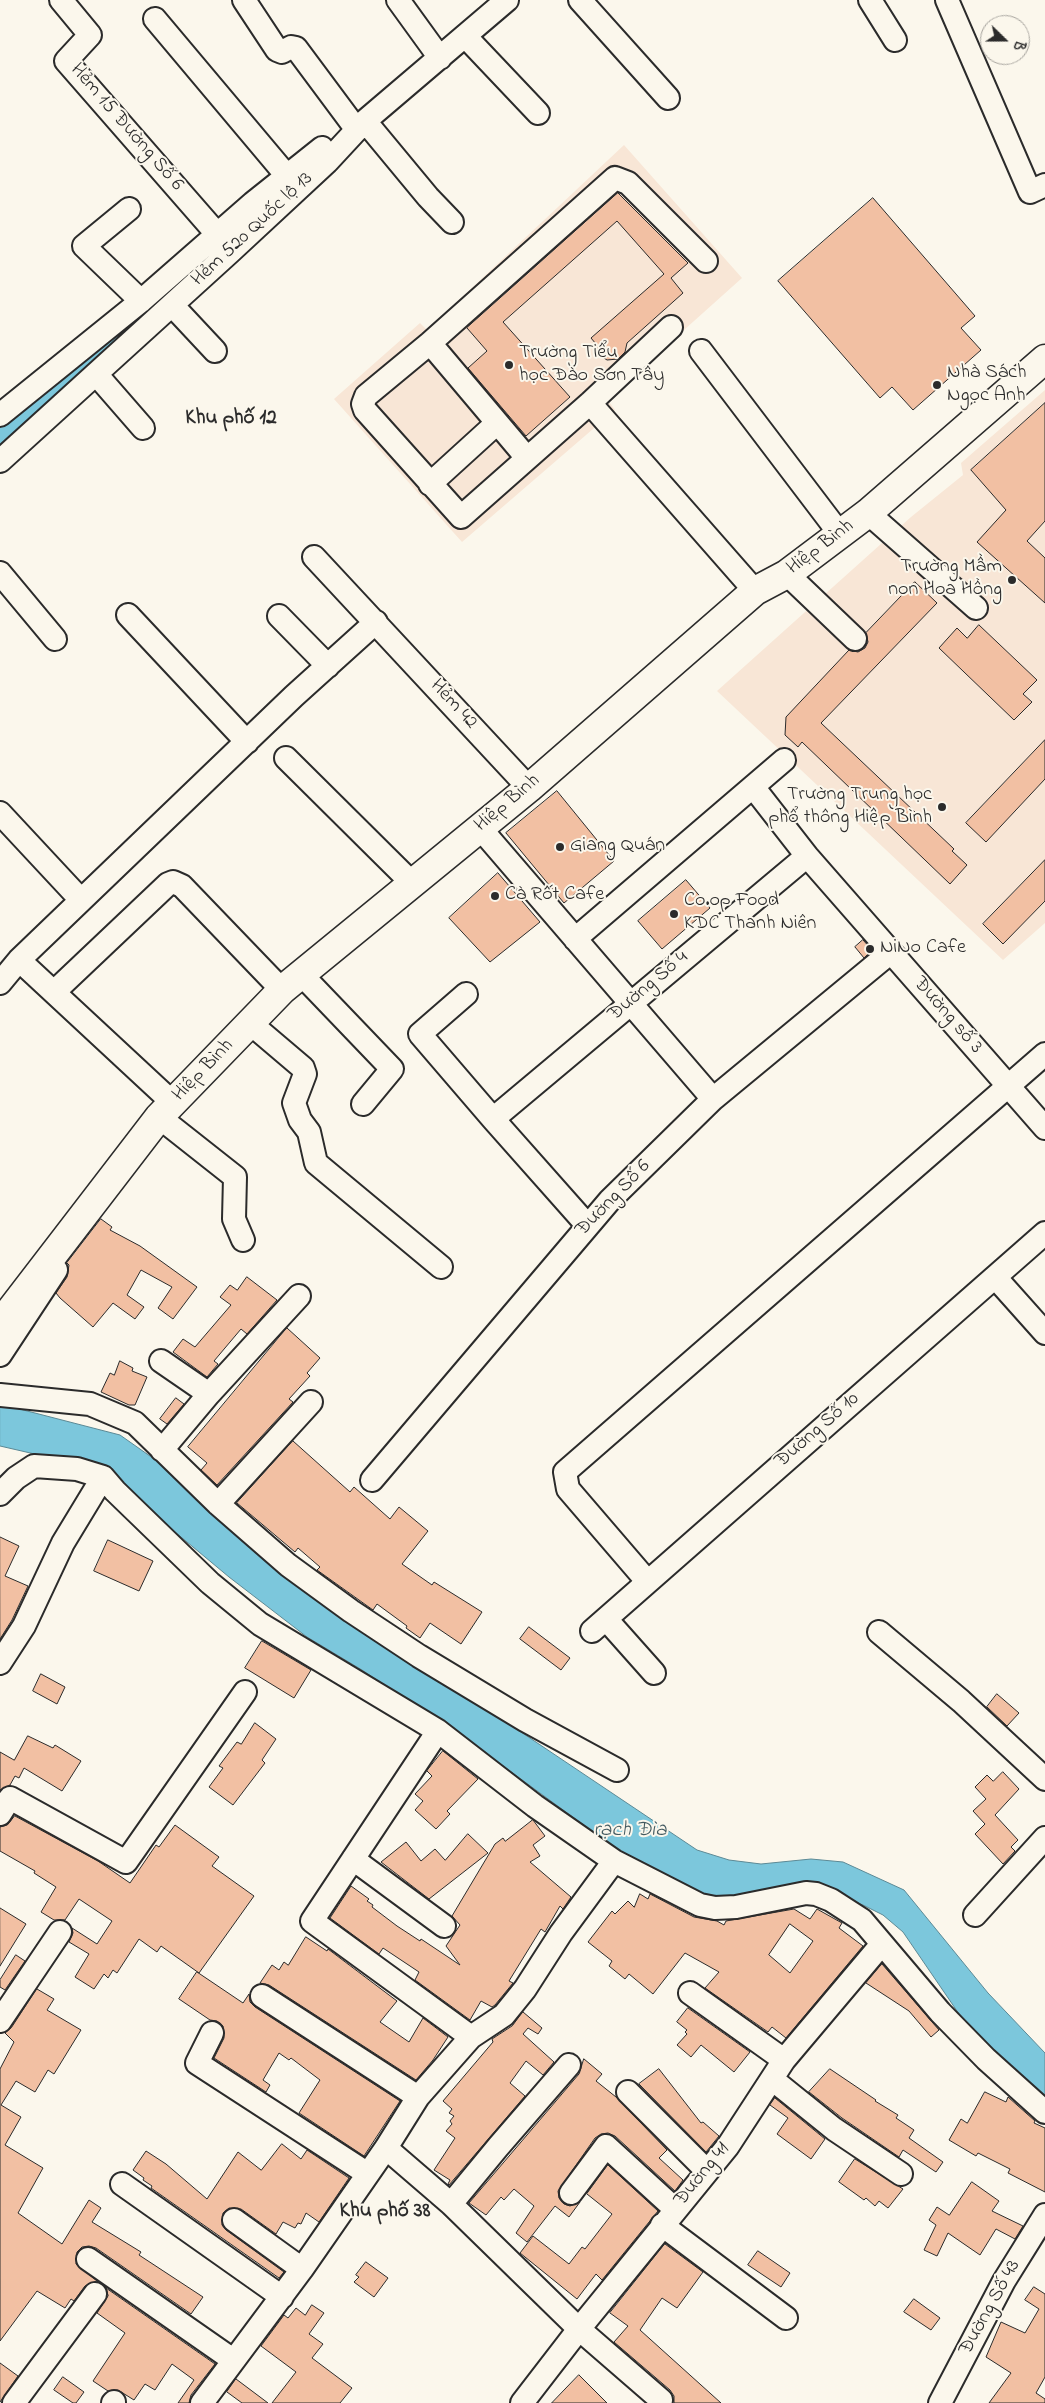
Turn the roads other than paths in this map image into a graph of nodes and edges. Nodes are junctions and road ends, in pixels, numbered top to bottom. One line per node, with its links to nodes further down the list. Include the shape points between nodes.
1 (61, 0): 19 (street, Hẻm 15 Đường Số 6, via 90,34 66,61)
2 (244, 0): 14 (street, via 277,50 282,52 291,46 296,48)
3 (398, 0): 11 (street)
4 (506, 0): 9 (street, Hẻm 520 Quốc lộ 13)
5 (580, 0): 12 (street)
6 (870, 0): 10 (street)
7 (947, 0): 16 (street, via 1030,192)
8 (155, 19): 15 (street)
9 (465, 36): 11 (street, Hẻm 520 Quốc lộ 13); 13 (street)
10 (895, 40)
11 (440, 58): 14 (street, Hẻm 520 Quốc lộ 13)
12 (668, 98)
13 (538, 113)
14 (356, 130): 15 (street, via 320,149); 18 (street); 22 (street, Hẻm 520 Quốc lộ 13, via 327,162)
15 (286, 176): 19 (street)
16 (1045, 185)
17 (129, 209): 21 (street, via 84,246)
18 (452, 222)
19 (217, 234): 21 (street)
20 (706, 261): 24 (street, via 628,183 615,178)
21 (141, 301): 30 (street)
22 (172, 305): 26 (street); 28 (street, Hẻm 520 Quốc lộ 13)
23 (671, 327): 29 (street)
24 (430, 343): 31 (street); 35 (street, via 366,396 363,404 370,417)
25 (701, 350): 37 (street)
26 (215, 352)
27 (1045, 359): 36 (main road, Hiệp Bình)
28 (96, 374): 32 (street); 34 (street, Hẻm 520 Quốc lộ 13)
29 (590, 403): 33 (street); 41 (street)
30 (0, 415)
31 (497, 423): 33 (street); 35 (street)
32 (143, 428)
33 (527, 458): 35 (street, via 461,517)
34 (0, 461)
35 (430, 484)
36 (868, 513): 37 (main road, Hiệp Bình); 42 (street)
37 (840, 534): 40 (main road, Hiệp Bình)
38 (314, 557): 45 (street, Hẻm 42)
39 (0, 573): 46 (street)
40 (787, 574): 41 (main road, Hiệp Bình); 47 (street)
41 (755, 592): 52 (main road, Hiệp Bình)
42 (976, 608)
43 (128, 615): 49 (street)
44 (279, 616): 48 (street)
45 (376, 622): 48 (street); 52 (street, Hẻm 42)
46 (55, 639)
47 (855, 639)
48 (328, 666): 49 (street)
49 (247, 742): 58 (street)
50 (286, 758): 57 (street)
51 (784, 760): 53 (street)
52 (529, 788): 55 (main road, Hiệp Bình)
53 (754, 788): 56 (street, Đường số 3); 59 (street)
54 (0, 813): 58 (street)
55 (480, 828): 57 (main road, Hiệp Bình); 59 (street)
56 (807, 856): 60 (street, Đường số 3); 66 (street, Đường Số 4)
57 (412, 883): 62 (main road, Hiệp Bình)
58 (81, 900): 61 (street)
59 (575, 938): 66 (street)
60 (891, 952): 69 (street, Đường số 3); 70 (street, Đường Số 6)
61 (19, 960): 63 (street); 64 (street)
62 (291, 982): 64 (street, via 182,886 172,882); 67 (main road, Hiệp Bình); 71 (street, via 392,1068)
63 (0, 983)
64 (54, 992): 72 (street)
65 (466, 994): 73 (street, via 420,1034)
66 (630, 1003): 70 (street); 73 (street, Đường Số 4)
67 (250, 1023): 72 (main road, Hiệp Bình); 79 (street, via 303,1068 305,1074 294,1103 309,1132 316,1164)
68 (1045, 1054): 69 (street)
69 (1009, 1086): 74 (street, Đường số 3); 94 (street, via 565,1472 568,1489)
70 (713, 1099): 75 (street, Đường Số 6)
71 (363, 1104)
72 (166, 1110): 77 (street, via 235,1177 234,1219); 78 (main road, Hiệp Bình)
73 (493, 1119): 75 (street)
74 (1045, 1128)
75 (587, 1225): 91 (street, Đường Số 6)
76 (1045, 1233): 80 (street, Đường Số 10)
77 (243, 1240)
78 (61, 1243): 82 (main road, Hiệp Bình); 84 (street, via 60,1265)
79 (440, 1267)
80 (995, 1277): 83 (street); 94 (street, Đường Số 10)
81 (298, 1296): 86 (street)
82 (0, 1324)
83 (1045, 1334)
84 (0, 1355)
85 (160, 1361): 86 (street)
86 (209, 1394): 89 (street)
87 (0, 1395): 89 (street, via 90,1404 135,1423)
88 (311, 1402): 93 (street)
89 (162, 1450): 93 (street)
90 (103, 1477): 92 (street, via 77,1469 34,1466); 96 (street, via 64,1543 24,1626); 99 (street, via 157,1533 236,1606 260,1624)
91 (372, 1480)
92 (0, 1494)
93 (218, 1504): 100 (street, via 288,1564 418,1656)
94 (647, 1581): 97 (street, Đường Số 10, via 599,1625)
95 (879, 1632): 101 (street, via 961,1701)
96 (0, 1663)
97 (654, 1673)
98 (244, 1692): 102 (street, via 126,1862 10,1798)
99 (438, 1731): 104 (street); 105 (street, via 535,1806)
100 (616, 1770)
101 (1045, 1779)
102 (0, 1814)
103 (1045, 1838): 106 (street)
104 (353, 1859): 107 (street); 114 (street, via 312,1921)
105 (614, 1861): 109 (street, via 700,1905 715,1908 816,1894 862,1920); 114 (street, via 561,1933 525,1990 504,2015)
106 (975, 1915)
107 (444, 1926)
108 (60, 1932): 112 (street)
109 (881, 1945): 115 (street, Đường 41); 120 (street, via 986,2060)
110 (690, 1993): 115 (street)
111 (262, 1996): 119 (street)
112 (0, 2021)
113 (212, 2033): 123 (street, via 197,2063)
114 (471, 2037): 119 (street)
115 (784, 2060): 117 (street, Đường 41)
116 (569, 2065): 127 (street)
117 (772, 2079): 122 (street, Đường 41, via 728,2146); 124 (street, via 834,2129)
118 (628, 2092): 122 (street)
119 (418, 2098): 121 (street)
120 (1045, 2112)
121 (386, 2148): 123 (street); 127 (street)
122 (707, 2171): 129 (street, Đường 41)
123 (368, 2174): 132 (street)
124 (901, 2174)
125 (122, 2184): 134 (street)
126 (571, 2193): 129 (street, via 606,2146 619,2145)
127 (451, 2204): 136 (street)
128 (1045, 2215): 142 (street, Đường Số 43, via 1004,2281)
129 (669, 2217): 135 (street); 136 (street, Đường 41)
130 (234, 2220): 132 (street)
131 (88, 2259): 137 (street)
132 (302, 2269): 134 (street)
133 (95, 2294): 140 (street)
134 (282, 2297): 137 (street)
135 (786, 2318)
136 (579, 2329): 138 (street); 141 (street, Đường 41)
137 (233, 2360): 139 (street)
138 (661, 2400)
139 (205, 2402)
140 (14, 2403)
141 (522, 2403)
142 (940, 2403)

